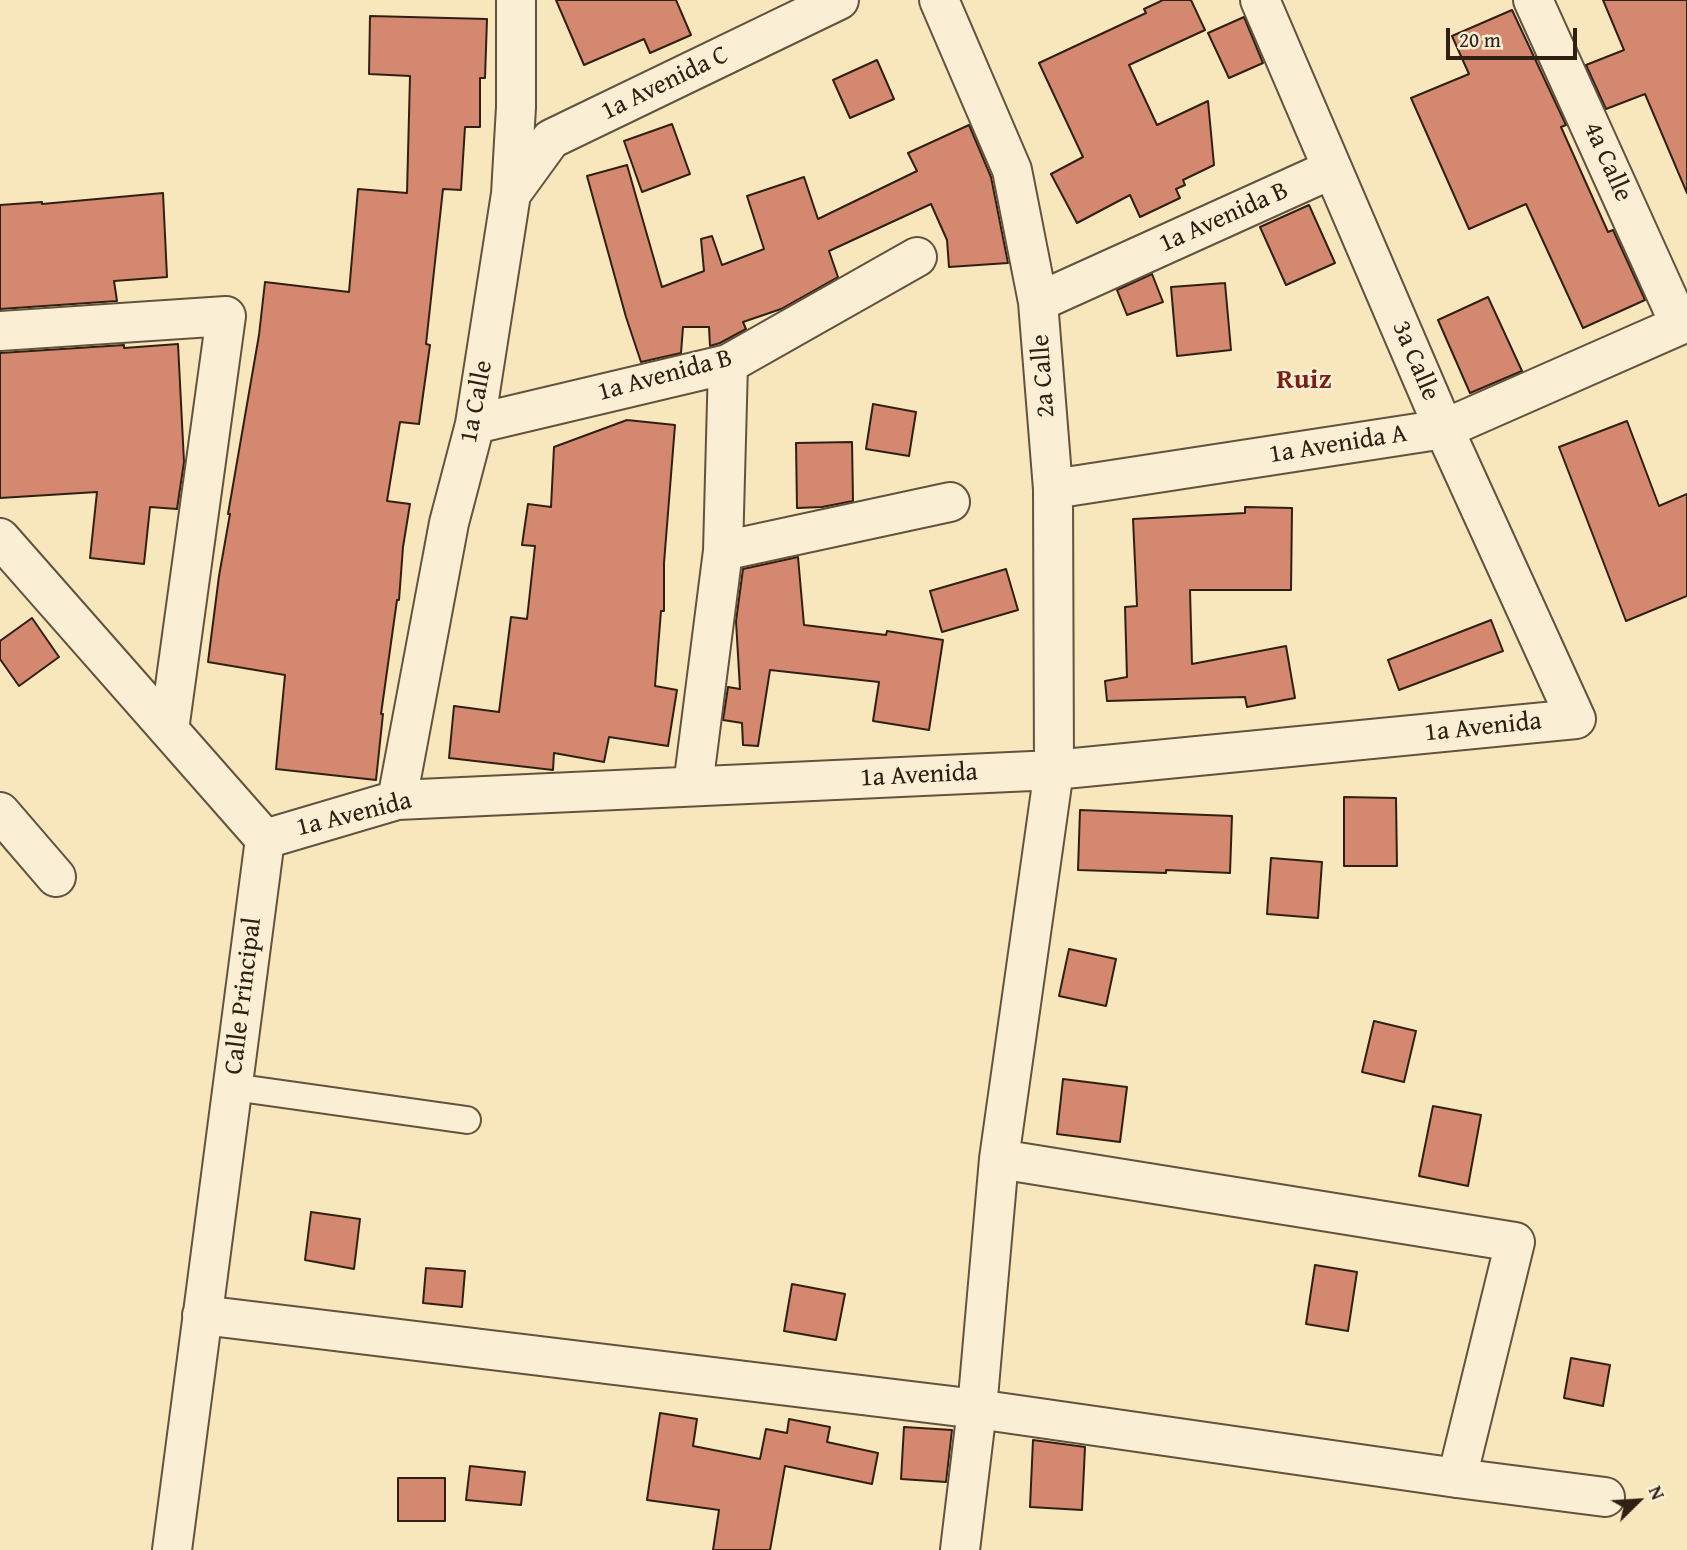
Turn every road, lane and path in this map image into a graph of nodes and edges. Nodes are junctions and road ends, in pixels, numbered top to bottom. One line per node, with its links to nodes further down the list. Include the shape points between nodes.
1 (516, 0): 6 (street, 1a Calle)
2 (839, 0): 7 (street, 1a Avenida C)
3 (939, 0): 11 (street, 2a Calle, via 1012,170)
4 (1260, 0): 8 (street, 3a Calle)
5 (1533, 0): 12 (street, 4a Calle)
6 (516, 107): 7 (street); 9 (street, 1a Calle)
7 (551, 139): 9 (street, 1a Avenida C)
8 (1332, 169): 11 (street, 1a Avenida B); 16 (street, 3a Calle)
9 (511, 194): 15 (street, 1a Calle)
10 (917, 257): 14 (street, 1a Avenida B)
11 (1038, 302): 17 (street, 2a Calle)
12 (1684, 323): 16 (street, 1a Avenida A)
13 (0, 331): 22 (street, via 226,316)
14 (727, 364): 15 (street, 1a Avenida B); 20 (street)
15 (475, 424): 25 (street, 1a Calle, via 449,523)
16 (1444, 429): 17 (street, 1a Avenida A); 21 (street, 3a Calle)
17 (1053, 489): 23 (street, 2a Calle)
18 (950, 502): 20 (street)
19 (0, 538): 22 (street)
20 (723, 551): 24 (street)
21 (1576, 719): 23 (street, 1a Avenida)
22 (169, 730): 27 (street)
23 (1054, 770): 24 (street, 1a Avenida); 31 (street, 2a Calle)
24 (693, 786): 25 (street, 1a Avenida)
25 (397, 800): 27 (street, 1a Avenida)
26 (0, 812): 28 (street)
27 (265, 839): 29 (street, Calle Principal)
28 (56, 877)
29 (233, 1087): 30 (lane); 32 (street, Calle Principal)
30 (467, 1120)
31 (999, 1159): 33 (street, 2a Calle); 34 (street, via 1515,1242)
32 (202, 1315): 33 (street); 36 (street, Calle Principal)
33 (977, 1409): 34 (street); 37 (street, 2a Calle)
34 (1457, 1478): 35 (street)
35 (1605, 1497)
36 (172, 1550)
37 (960, 1550)

